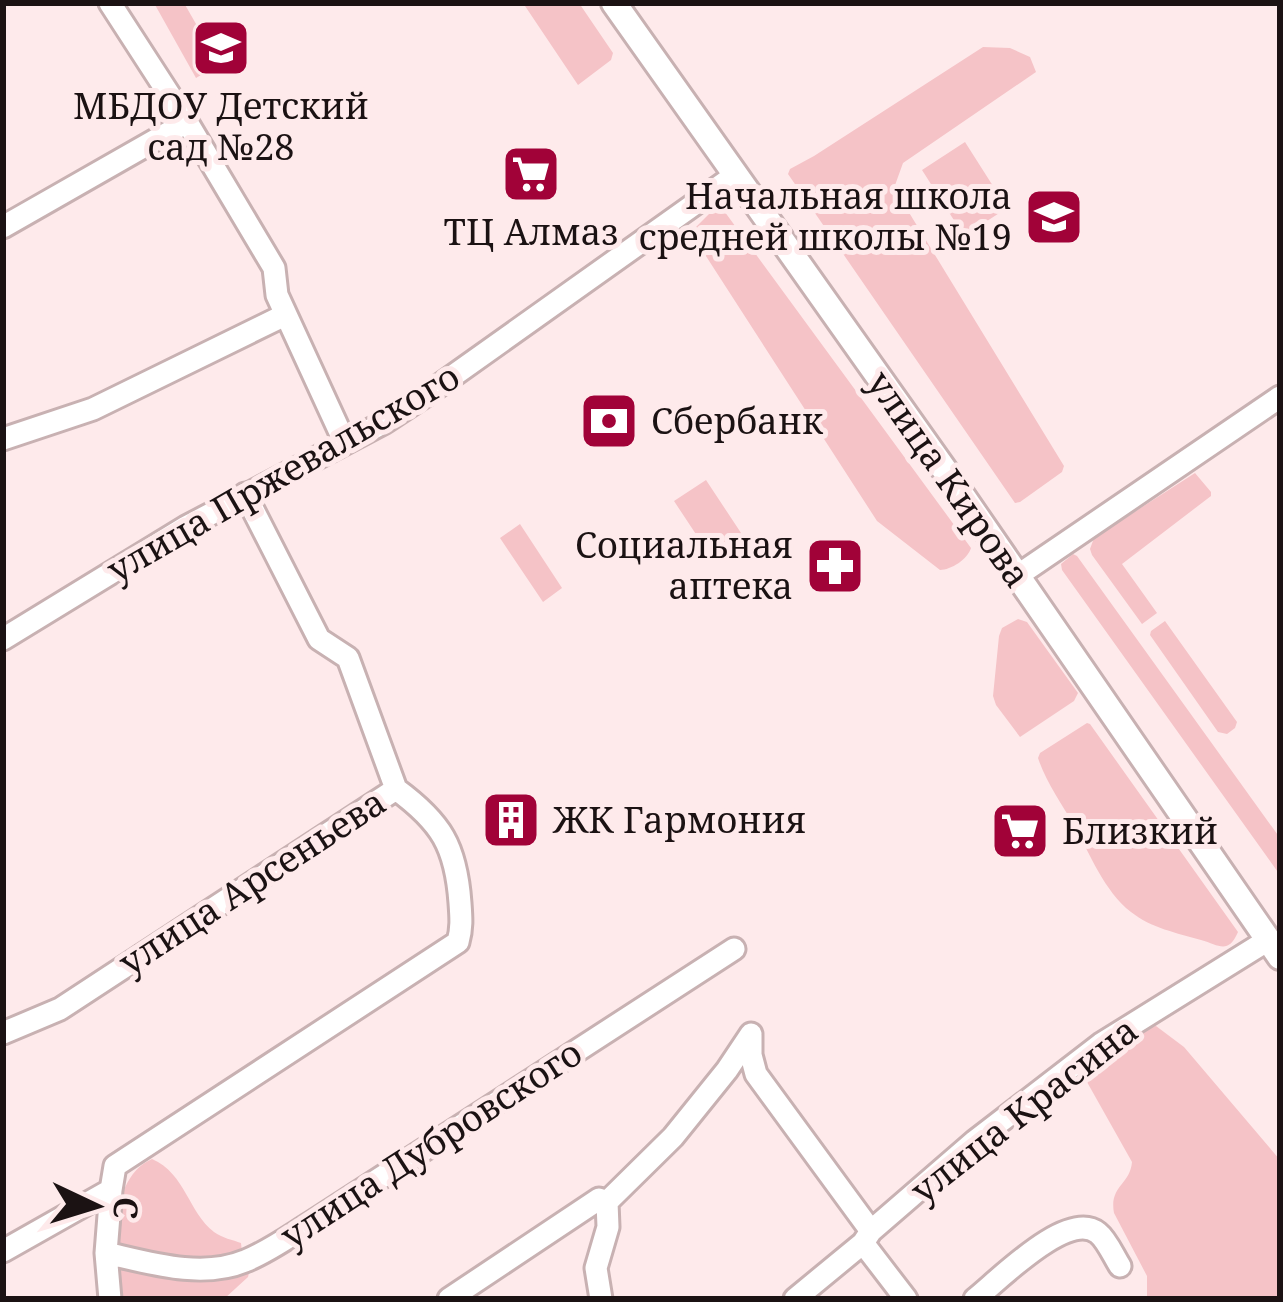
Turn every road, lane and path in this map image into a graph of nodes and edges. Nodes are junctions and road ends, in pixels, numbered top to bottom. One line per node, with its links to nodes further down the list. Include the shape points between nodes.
1 (110, 3): 3 (street)
2 (614, 3): 4 (main road, улица Кирова)
3 (187, 122): 5 (street); 6 (street, via 274,268)
4 (734, 176): 9 (street, улица Пржевальского, via 426,395); 11 (main road, улица Кирова)
5 (3, 227)
6 (286, 315): 8 (street, via 93,409); 9 (street)
7 (1280, 397): 11 (street)
8 (3, 439)
9 (345, 443): 10 (street, улица Пржевальского)
10 (245, 494): 12 (street, улица Пржевальского); 13 (street, улица Арсеньева, via 320,639 348,658)
11 (1017, 576): 14 (main road, улица Кирова)
12 (3, 639)
13 (396, 789): 16 (street, улица Арсеньева, via 60,1009); 17 (street, via 451,850 458,942 116,1166)
14 (1274, 948): 19 (street, улица Красина, via 1101,1044)
15 (734, 949): 21 (street, улица Дубровского, via 246,1261 216,1269 162,1266)
16 (3, 1033)
17 (111, 1190): 20 (street); 21 (street)
18 (607, 1202): 19 (street, via 673,1137 751,1034 756,1074); 24 (street, via 598,1198); 25 (street, via 596,1268)
19 (867, 1237): 26 (street, улица Красина); 27 (street)
20 (3, 1251)
21 (106, 1253): 23 (street)
22 (1120, 1266): 28 (street, via 1098,1233 1068,1229)
23 (110, 1299)
24 (449, 1299)
25 (601, 1299)
26 (795, 1299)
27 (907, 1299)
28 (975, 1299)

